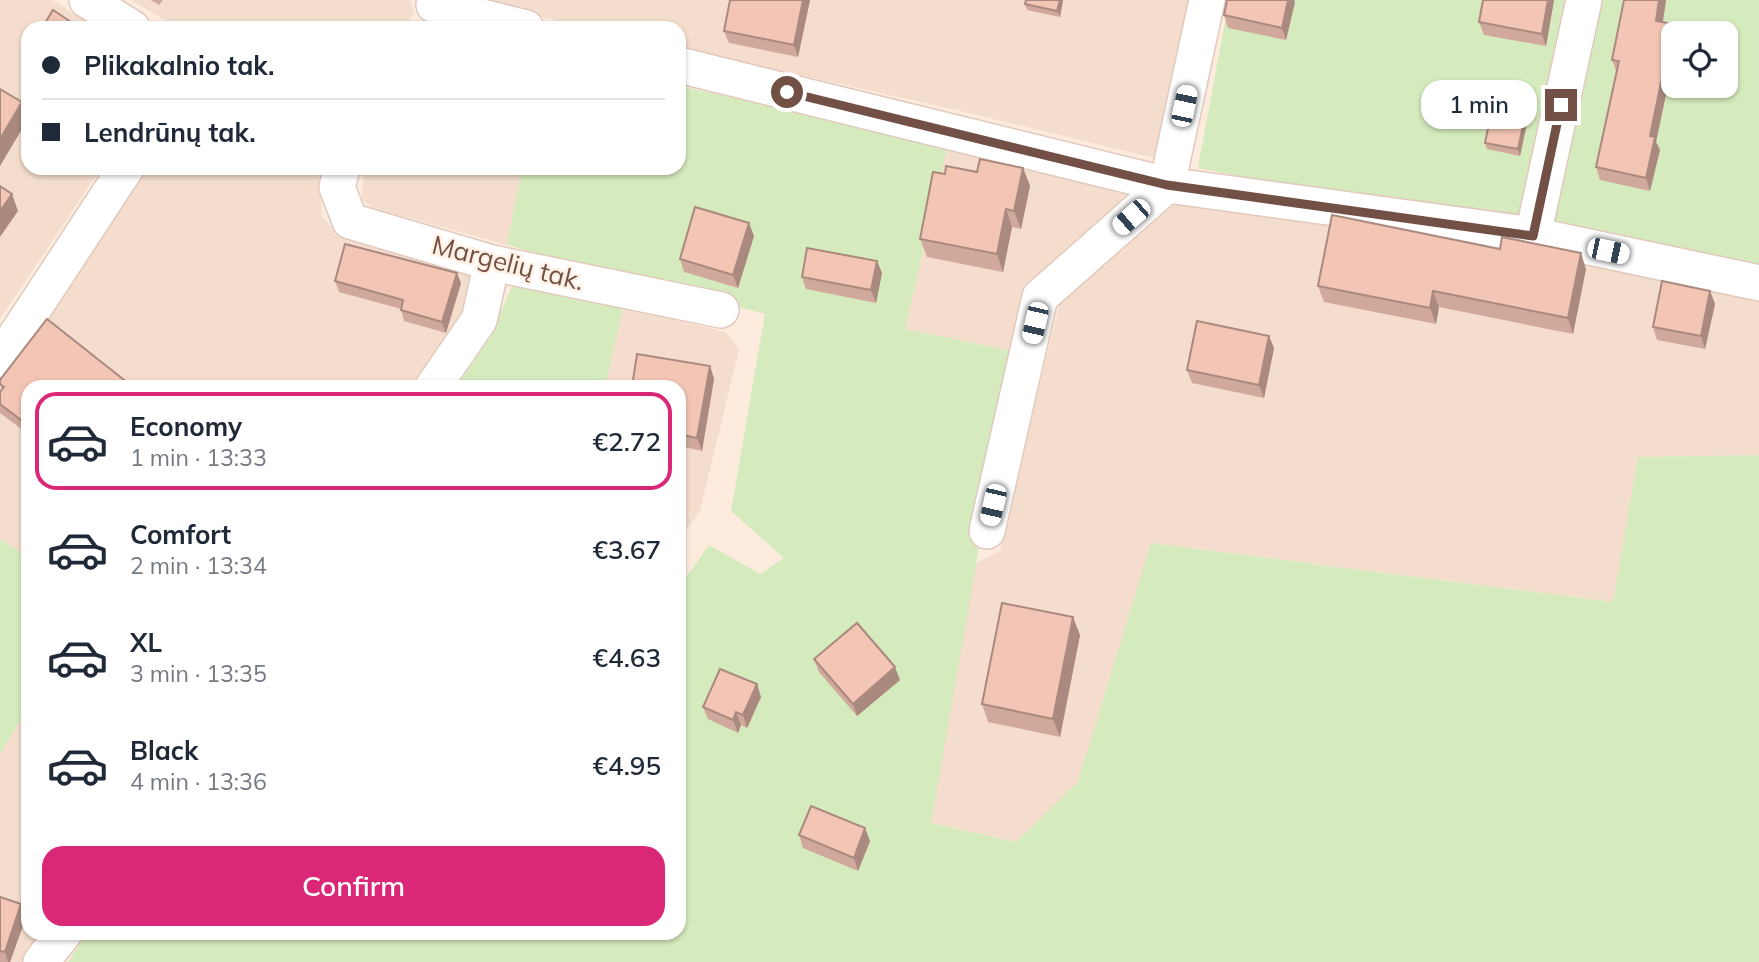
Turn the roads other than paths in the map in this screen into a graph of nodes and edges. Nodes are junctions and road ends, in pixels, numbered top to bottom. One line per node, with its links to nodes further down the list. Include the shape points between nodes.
1 (87, 0): 5 (street)
2 (1207, 0): 10 (street)
3 (1584, 0): 11 (street)
4 (430, 11): 6 (street)
5 (121, 21)
6 (486, 21)
7 (686, 67): 10 (street)
8 (120, 175): 15 (street)
9 (340, 175): 12 (street, Margelių tak., via 337,187 350,221)
10 (1167, 185): 11 (street); 17 (street, via 1041,297)
11 (1533, 236): 13 (street)
12 (492, 263): 14 (street, Margelių tak.); 16 (street, via 479,320)
13 (1759, 283)
14 (721, 310)
15 (0, 360)
16 (438, 380)
17 (987, 531)
18 (58, 940): 19 (street)
19 (41, 962)

